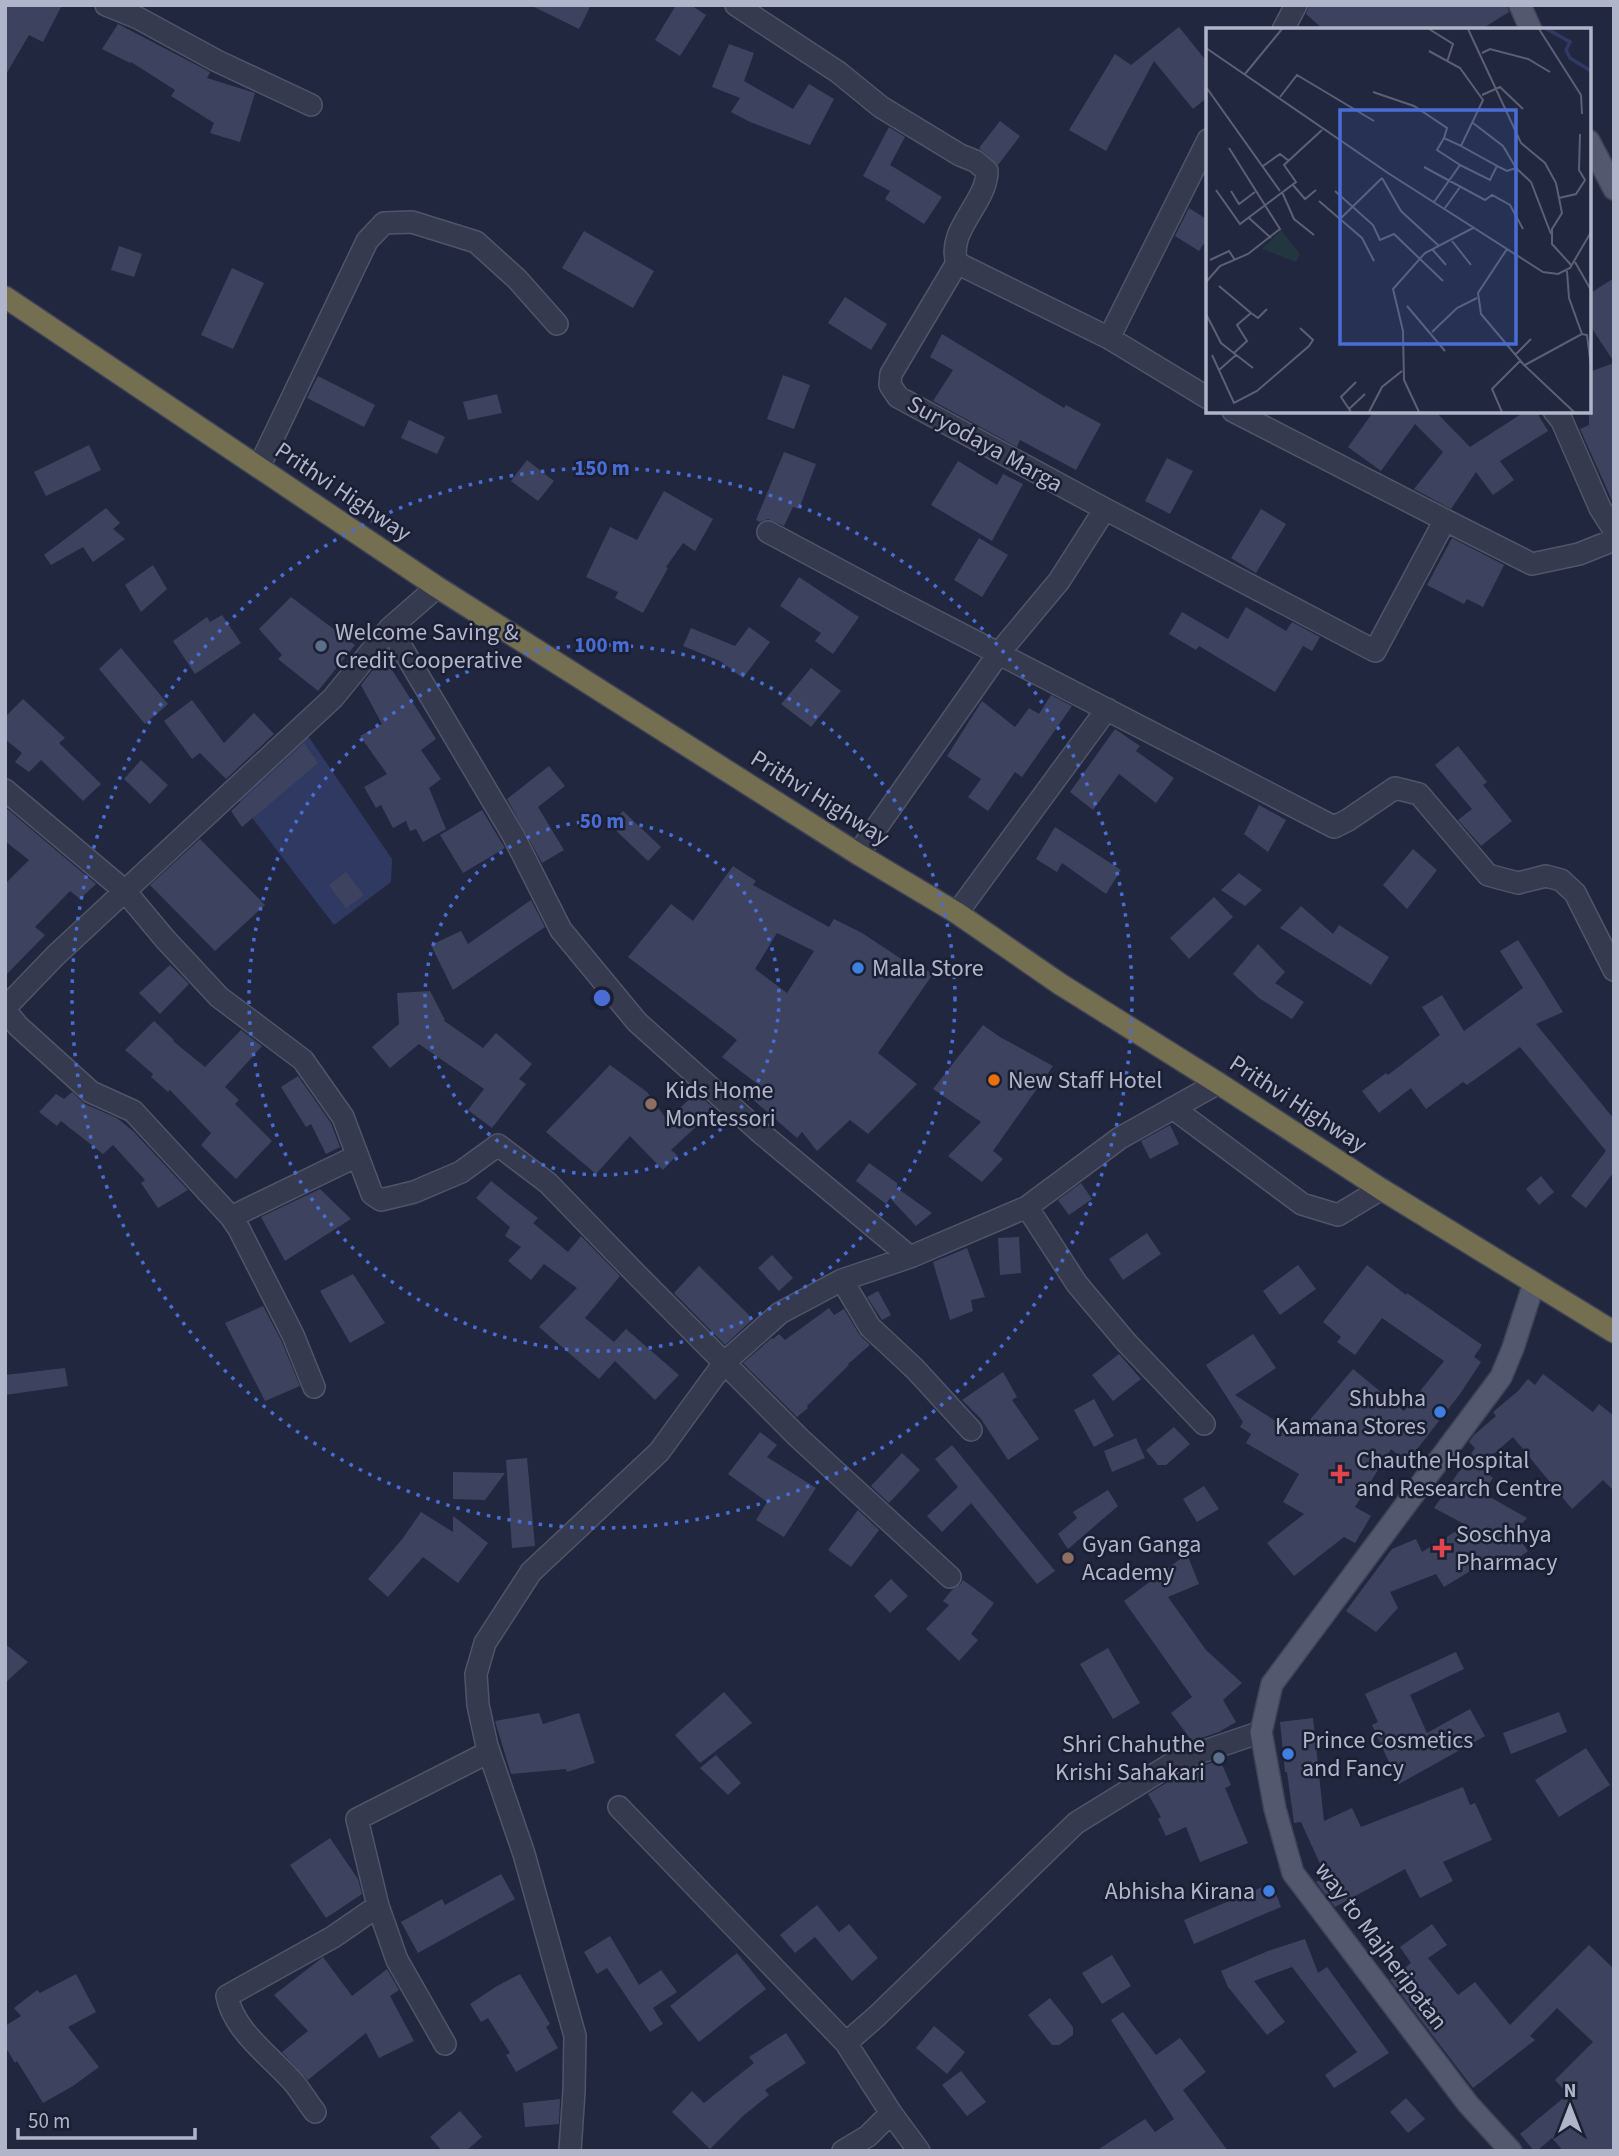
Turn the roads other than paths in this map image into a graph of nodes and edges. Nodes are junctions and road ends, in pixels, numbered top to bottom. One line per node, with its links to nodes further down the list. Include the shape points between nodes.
1 (106, 5): 7 (street)
2 (736, 5): 11 (street, via 838,72 881,107 987,171 984,188 953,253)
3 (1296, 5): 5 (street)
4 (1520, 5): 6 (main road)
5 (1284, 28)
6 (1530, 28)
7 (311, 105)
8 (1206, 144): 14 (street)
9 (1591, 145): 10 (main road)
10 (1614, 189)
11 (957, 262): 14 (street); 19 (street, Suryodaya Marga, via 891,374 890,385 898,397)
12 (5, 297): 18 (highway, Prithvi Highway)
13 (557, 324): 18 (street, via 476,242 412,222 384,223 367,241)
14 (1109, 338): 15 (street)
15 (1206, 397)
16 (1237, 413): 20 (street)
17 (1556, 413): 21 (street)
18 (259, 467): 24 (highway, Prithvi Highway)
19 (1105, 509): 20 (street, via 1375,652); 26 (street, via 1059,581)
20 (1445, 520): 23 (street, via 1532,564 1579,554)
21 (1614, 530)
22 (768, 532): 26 (street)
23 (1614, 540)
24 (437, 587): 25 (street); 29 (highway, Prithvi Highway)
25 (390, 628): 30 (street, via 333,698); 40 (street, via 513,835 561,930 637,1022)
26 (999, 653): 27 (street); 29 (street)
27 (1107, 709): 31 (street); 32 (street, via 1334,827 1395,788 1419,794 1488,875 1518,883 1546,876 1561,880 1575,893)
28 (5, 790): 30 (street)
29 (858, 854): 31 (highway, Prithvi Highway)
30 (125, 891): 33 (street); 36 (street, via 219,997 303,1060 343,1117)
31 (957, 913): 34 (highway, Prithvi Highway)
32 (1614, 970)
33 (5, 1009): 39 (street, via 91,1092 133,1111)
34 (1218, 1083): 35 (street); 37 (highway, Prithvi Highway)
35 (1173, 1108): 37 (street, via 1302,1204 1338,1216); 38 (street, via 1120,1138)
36 (357, 1156): 39 (street); 44 (street, via 372,1194 381,1200 461,1172 499,1145 548,1183)
37 (1381, 1189): 42 (highway, Prithvi Highway)
38 (1027, 1207): 40 (street); 46 (street, via 1077,1284)
39 (231, 1217): 45 (street, via 293,1335)
40 (910, 1257): 41 (street)
41 (842, 1280): 44 (street, via 780,1313); 47 (street, via 870,1327)
42 (1534, 1283): 43 (highway, Prithvi Highway); 49 (main road, way to Majheripatan, via 1501,1377 1272,1684)
43 (1614, 1332)
44 (724, 1363): 48 (street); 50 (street, via 659,1452 531,1572 485,1643 476,1674)
45 (314, 1387)
46 (1204, 1424)
47 (971, 1430)
48 (950, 1577)
49 (1261, 1732): 53 (street, via 1178,1760 1076,1823); 60 (main road, way to Majheripatan, via 1293,1873 1468,2104)
50 (489, 1752): 52 (street, via 357,1819); 57 (street, via 524,1854 575,2036)
51 (619, 1807): 53 (street)
52 (378, 1906): 54 (street, via 397,1960); 55 (street, via 228,1996 230,2011)
53 (845, 2043): 56 (street)
54 (445, 2044)
55 (315, 2112)
56 (891, 2113): 58 (street, via 868,2136); 59 (street)
57 (570, 2151)
58 (843, 2151)
59 (919, 2151)
60 (1511, 2151)

